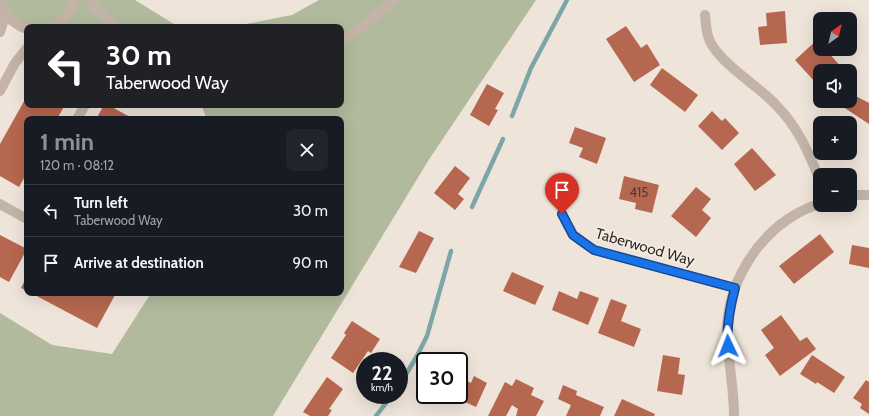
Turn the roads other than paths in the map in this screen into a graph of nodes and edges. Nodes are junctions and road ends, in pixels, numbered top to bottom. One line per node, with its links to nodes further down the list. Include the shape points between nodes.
1 (2, 0): 5 (street)
2 (74, 0): 7 (street, via 68,14)
3 (90, 0): 8 (street, via 95,8)
4 (394, 0): 11 (street, via 361,28)
5 (6, 12): 9 (street); 10 (street)
6 (705, 15): 14 (street, via 708,37 718,54 776,104 796,127)
7 (58, 24)
8 (114, 24)
9 (24, 27)
10 (0, 32)
11 (344, 38)
12 (24, 52): 13 (street)
13 (0, 91)
14 (815, 168)
15 (857, 195): 16 (street)
16 (869, 195)
17 (0, 204): 20 (street)
18 (813, 206): 21 (street, via 797,213 770,233 750,258)
19 (562, 214): 21 (street, Taberwood Way, via 573,235 594,250)
20 (24, 216)
21 (735, 288): 22 (street, via 729,309 727,333)
22 (734, 416)

